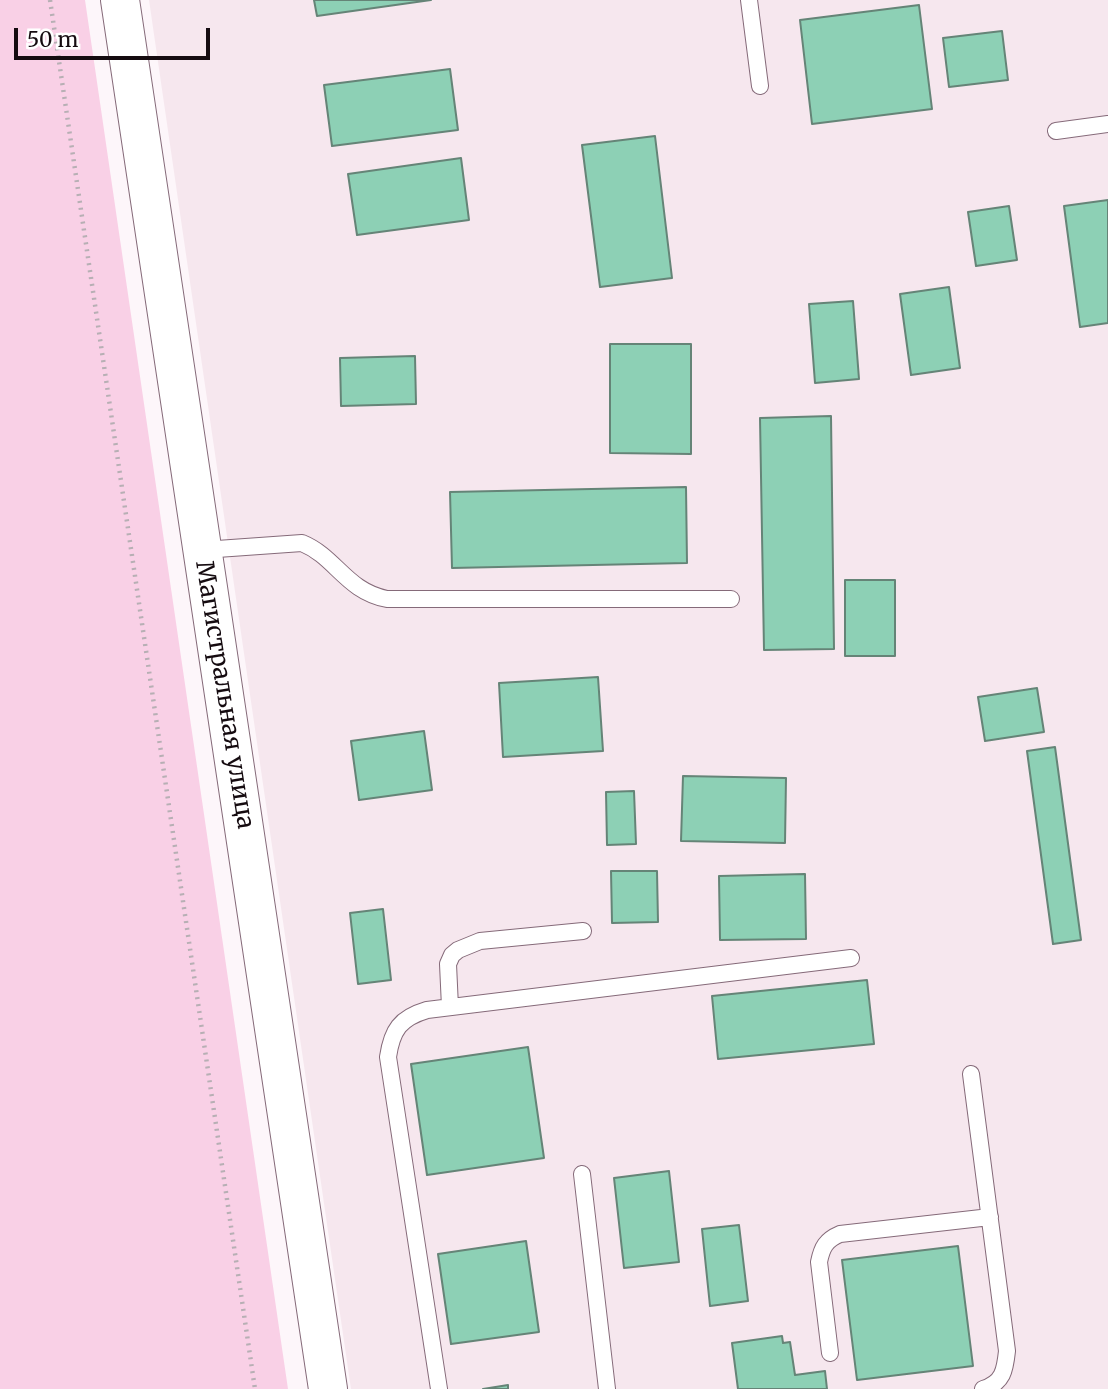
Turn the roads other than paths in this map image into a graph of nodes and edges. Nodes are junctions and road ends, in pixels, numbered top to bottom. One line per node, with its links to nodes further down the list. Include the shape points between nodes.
1 (120, 0): 6 (main road, Магистральная улица)
2 (749, 0): 3 (lane)
3 (760, 86)
4 (1108, 124): 5 (lane)
5 (1056, 131)
6 (202, 550): 7 (lane, via 302,543 313,547 355,586 387,598); 15 (main road, Магистральная улица)
7 (731, 599)
8 (583, 930): 10 (lane, via 480,941 458,950 449,964)
9 (851, 958): 10 (lane)
10 (450, 1007): 16 (lane, via 412,1014 401,1022 390,1040 388,1057)
11 (971, 1074): 13 (lane)
12 (582, 1174): 17 (lane)
13 (990, 1216): 14 (lane, via 840,1234 827,1240 819,1262); 18 (lane, via 1007,1351 1001,1379)
14 (830, 1353)
15 (328, 1389)
16 (439, 1389)
17 (607, 1389)
18 (983, 1389)

